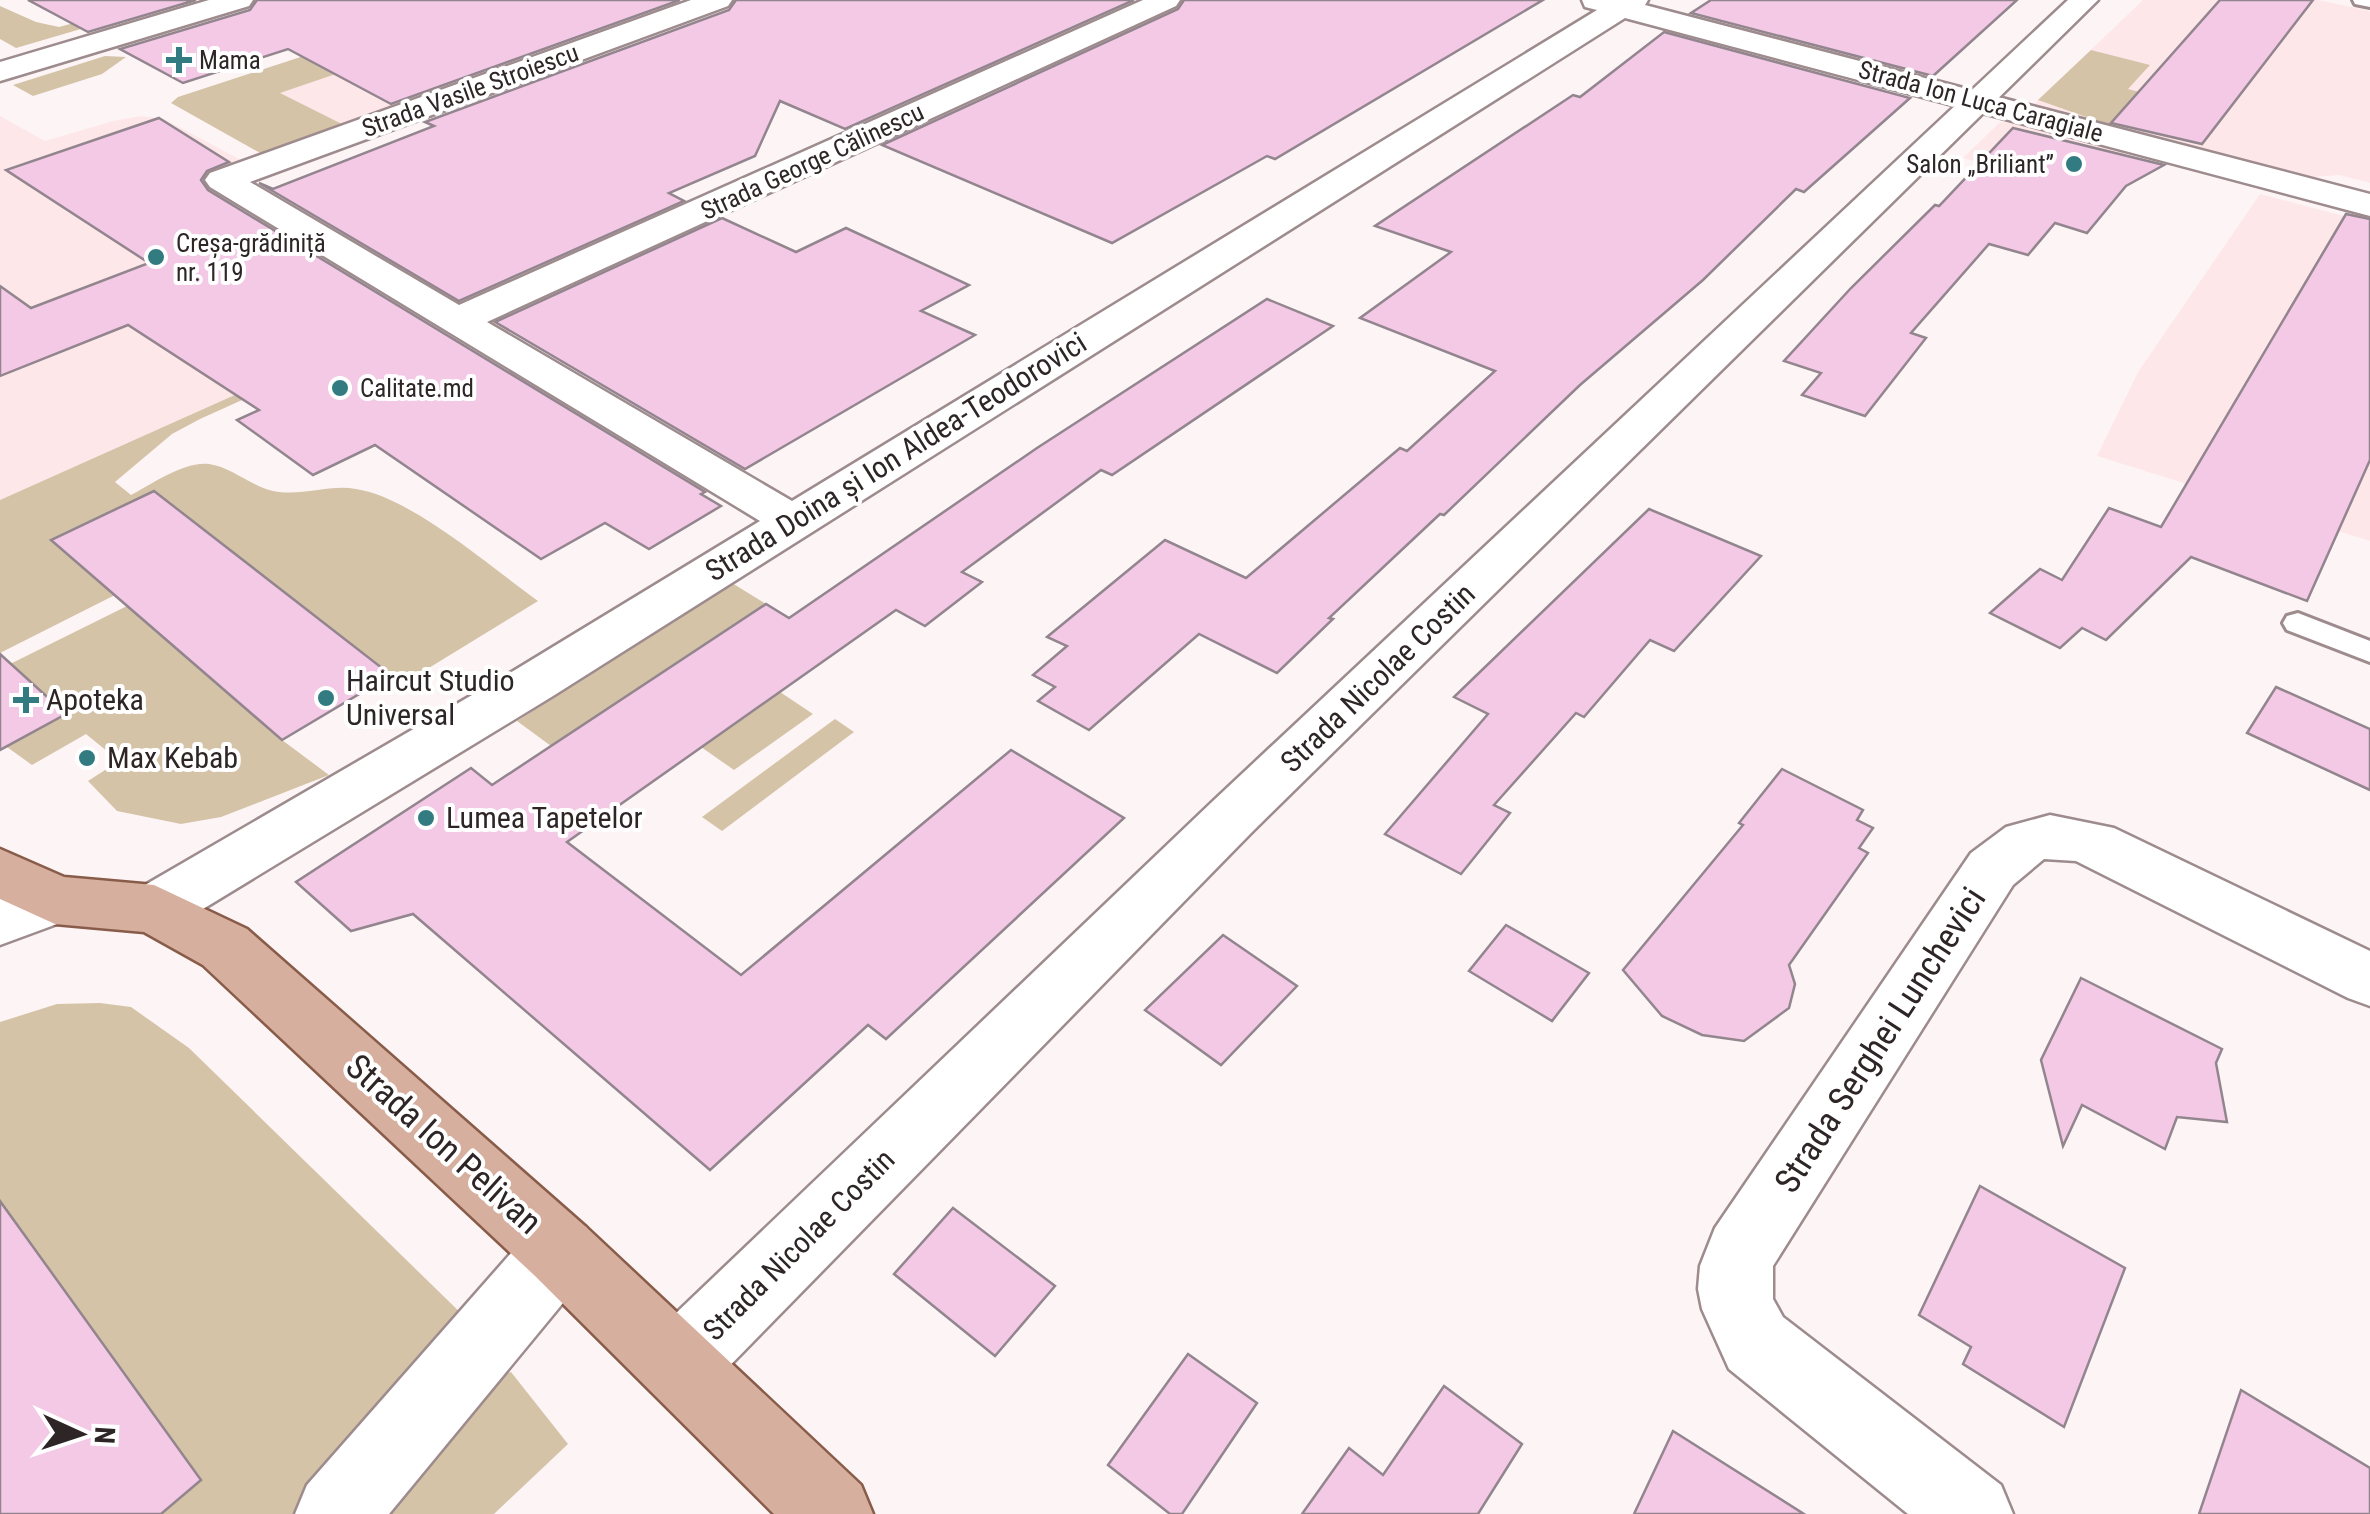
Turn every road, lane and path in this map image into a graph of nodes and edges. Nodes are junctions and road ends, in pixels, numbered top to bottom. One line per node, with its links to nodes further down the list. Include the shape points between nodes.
1 (240, 0): 8 (street)
2 (718, 0): 11 (street, Strada Vasile Stroiescu, via 222,180)
3 (1166, 0): 11 (street, Strada George Călinescu)
4 (2084, 0): 9 (street, Strada Nicolae Costin)
5 (2361, 0): 6 (lane)
6 (2370, 2)
7 (1616, 3): 9 (street, Strada Ion Luca Caragiale); 12 (street, Strada Doina și Ion Aldea-Teodorovici)
8 (0, 72)
9 (1980, 100): 10 (street, Strada Ion Luca Caragiale); 21 (street, Strada Nicolae Costin, via 1247,804)
10 (2370, 205)
11 (458, 320): 12 (street)
12 (792, 521): 17 (street, Strada Doina și Ion Aldea-Teodorovici)
13 (2298, 623): 14 (lane)
14 (2370, 652)
15 (0, 872): 16 (main road, Strada Ion Pelivan)
16 (54, 900): 17 (main road, Strada Ion Pelivan); 18 (street)
17 (154, 909): 20 (main road, Strada Ion Pelivan, via 225,947)
18 (0, 920)
19 (2370, 980): 24 (street, Strada Serghei Lunchevici, via 2080,840 2040,837 2012,847 1992,869 1741,1252 1734,1273 1735,1304 1756,1343)
20 (560, 1250): 21 (main road, Strada Ion Pelivan); 22 (street)
21 (679, 1363): 23 (main road, Strada Ion Pelivan)
22 (336, 1514)
23 (832, 1514)
24 (1972, 1514)

